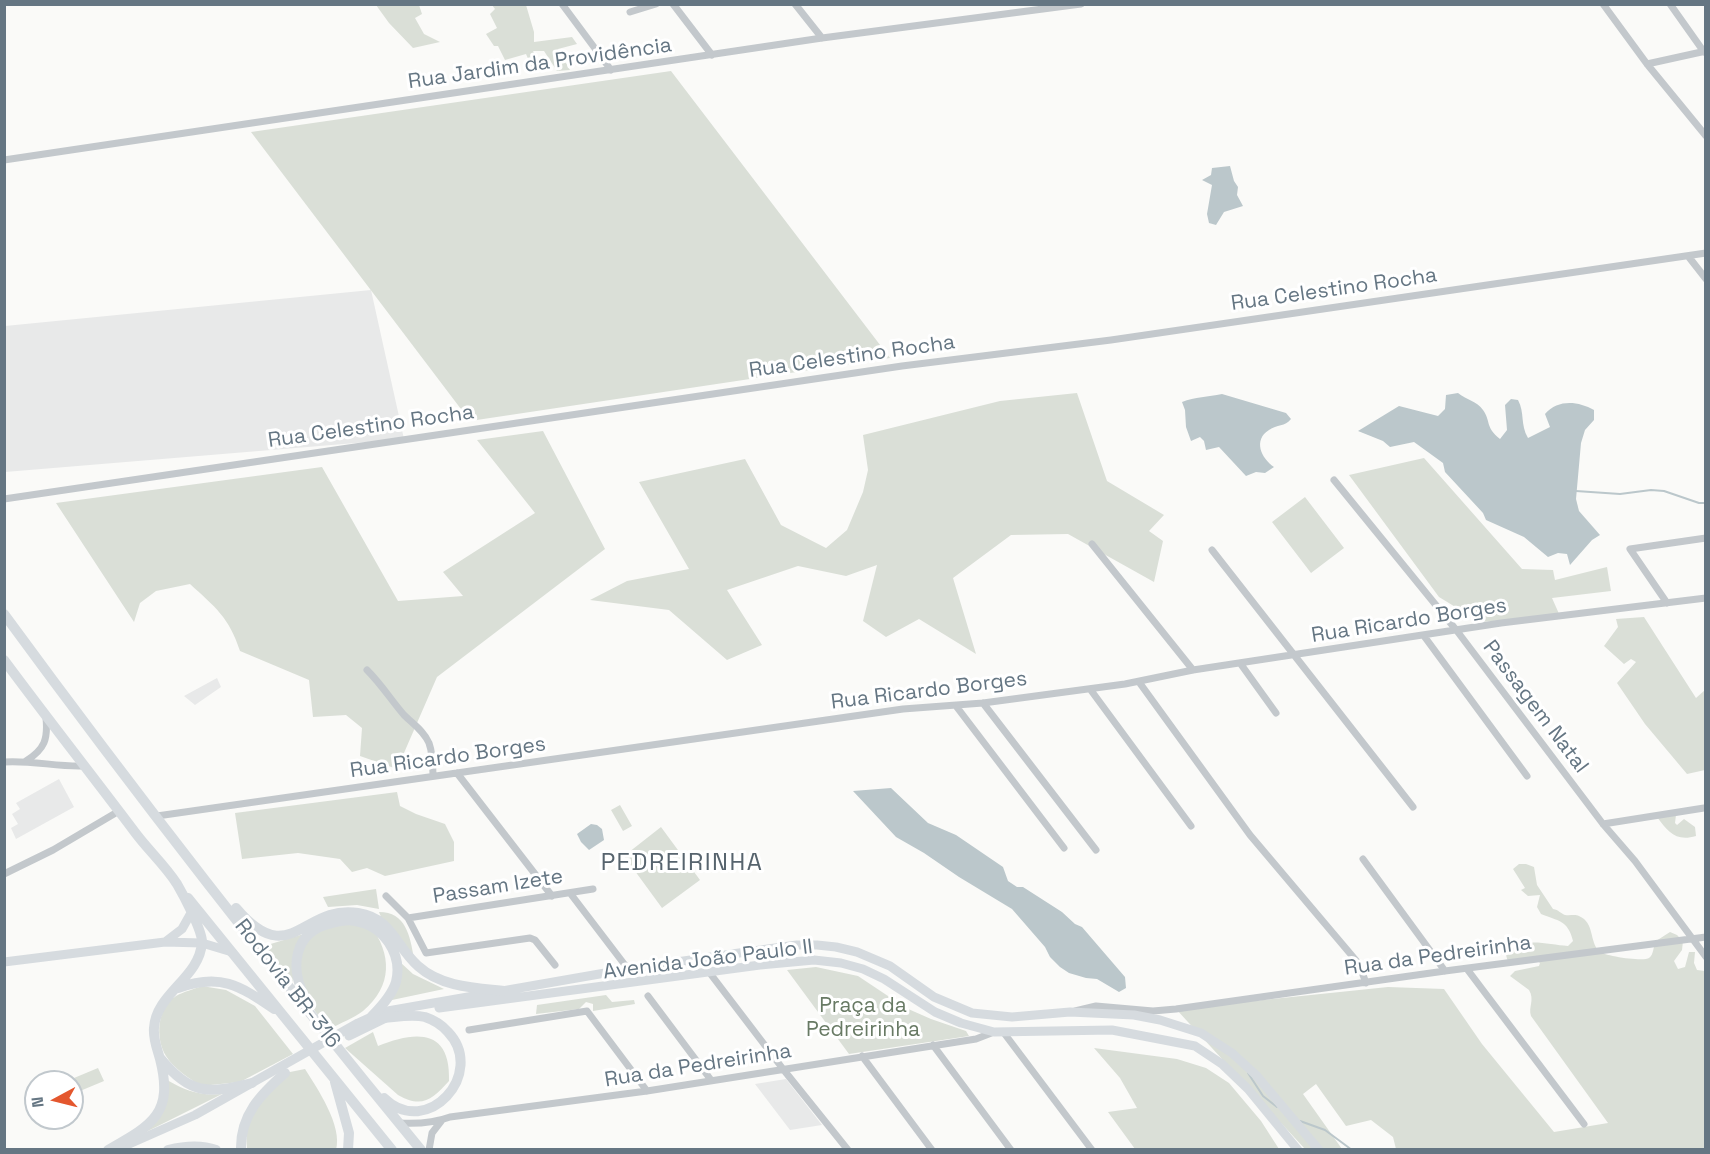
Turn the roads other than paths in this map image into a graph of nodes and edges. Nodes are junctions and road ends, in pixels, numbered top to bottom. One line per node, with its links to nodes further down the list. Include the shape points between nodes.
1 (562, 4): 13 (street)
2 (656, 4): 8 (street)
3 (673, 4): 11 (street)
4 (795, 4): 9 (street)
5 (1081, 4): 9 (street, Rua Jardim da Providência)
6 (1603, 4): 12 (street)
7 (1670, 4): 10 (street)
8 (630, 12)
9 (822, 38): 11 (street, Rua Jardim da Providência)
10 (1705, 51): 12 (street)
11 (712, 55): 13 (street, Rua Jardim da Providência)
12 (1647, 64): 14 (street)
13 (611, 70): 15 (street, Rua Jardim da Providência)
14 (1706, 135)
15 (4, 160)
16 (1706, 253): 17 (street, Rua Celestino Rocha)
17 (1688, 256): 18 (street); 20 (street, Rua Celestino Rocha)
18 (1706, 279)
19 (1334, 480): 27 (street, Passagem Natal)
20 (4, 498)
21 (1706, 538): 25 (street, via 1630,549)
22 (1092, 544): 33 (street)
23 (1212, 550): 29 (street)
24 (1706, 598): 25 (street, Rua Ricardo Borges)
25 (1667, 603): 27 (street, Rua Ricardo Borges)
26 (4, 614): 49 (highway, Rodovia BR-316)
27 (1457, 631): 28 (street, Rua Ricardo Borges); 50 (street, Passagem Natal)
28 (1424, 636): 29 (street, Rua Ricardo Borges); 45 (street)
29 (1296, 655): 31 (street, Rua Ricardo Borges); 46 (street)
30 (4, 660): 39 (highway)
31 (1240, 663): 33 (street, Rua Ricardo Borges); 38 (street)
32 (368, 670): 44 (street, via 428,741)
33 (1193, 670): 34 (street, Rua Ricardo Borges)
34 (1139, 682): 35 (street, Rua Ricardo Borges); 76 (street, via 1250,836 1359,964)
35 (1090, 689): 36 (street, Rua Ricardo Borges); 51 (street)
36 (983, 703): 37 (street, Rua Ricardo Borges); 53 (street)
37 (956, 706): 43 (street, Rua Ricardo Borges, via 903,709); 52 (street)
38 (1276, 713)
39 (45, 716): 40 (street, via 46,740); 42 (highway)
40 (26, 761): 41 (street); 42 (street)
41 (4, 762)
42 (83, 766): 48 (highway)
43 (457, 773): 44 (street, Rua Ricardo Borges); 61 (street)
44 (433, 776): 49 (street, Rua Ricardo Borges)
45 (1527, 776)
46 (1413, 807)
47 (1704, 808): 50 (street)
48 (119, 812): 56 (street); 57 (highway)
49 (157, 816): 55 (highway, Rodovia BR-316)
50 (1603, 824): 65 (street, Passagem Natal)
51 (1191, 826)
52 (1064, 848)
53 (1096, 850)
54 (1363, 859): 74 (street)
55 (196, 868): 78 (highway, via 206,871 264,934 286,936 329,916 360,913 386,926 408,956 426,972 456,986); 84 (highway, Rodovia BR-316)
56 (4, 874)
57 (177, 884): 62 (highway); 68 (highway, Rodovia BR-316)
58 (593, 889): 59 (street, Passam Izete)
59 (570, 893): 61 (street, Passam Izete); 72 (street)
60 (386, 896): 63 (street)
61 (552, 896): 63 (street, Passam Izete)
62 (191, 914): 66 (main road, via 182,929); 67 (highway, via 200,928)
63 (408, 918): 71 (street, via 428,954 530,938)
64 (1706, 937): 65 (street, Rua da Pedreirinha)
65 (1691, 939): 69 (street, Passagem Natal); 73 (street, Rua da Pedreirinha)
66 (165, 942): 67 (main road); 70 (main road)
67 (202, 943): 68 (main road); 77 (highway, via 192,968)
68 (232, 952): 82 (highway, Rodovia BR-316)
69 (1706, 957)
70 (4, 962)
71 (555, 965)
72 (628, 969): 78 (main road, Avenida João Paulo II); 80 (main road, Avenida João Paulo II, via 817,945 857,952 890,966 934,996 972,1013 1012,1017)
73 (1467, 969): 74 (street, Rua da Pedreirinha); 100 (street)
74 (1445, 971): 76 (street, Rua da Pedreirinha)
75 (709, 972): 83 (main road, Avenida João Paulo II); 87 (main road, Avenida João Paulo II, via 814,960 841,963 884,979 935,1012); 92 (street)
76 (1366, 983): 80 (street, Rua da Pedreirinha, via 1176,1009 1096,1006)
77 (176, 989): 82 (highway, via 204,981 227,981); 90 (highway, via 159,1008 154,1021)
78 (504, 991): 81 (main road, Avenida João Paulo II)
79 (648, 996): 95 (street)
80 (1070, 1012): 116 (main road, Avenida João Paulo II, via 1134,1015 1201,1033 1256,1075)
81 (372, 1016): 84 (highway, via 392,990 397,971 395,955 387,939 370,925 357,921 327,924 308,935 296,959 299,988); 85 (main road, Avenida João Paulo II)
82 (286, 1018): 94 (highway, Rodovia BR-316)
83 (384, 1018): 85 (main road, Avenida João Paulo II); 93 (highway, via 414,1016 441,1024 457,1043 460,1054 454,1087 444,1100 429,1109 404,1110 390,1103)
84 (320, 1026): 93 (highway, Rodovia BR-316)
85 (359, 1026): 91 (main road)
86 (469, 1030): 97 (street, via 587,1011)
87 (999, 1032): 88 (street, Rua da Pedreirinha); 114 (street); 115 (main road, Avenida João Paulo II, via 1112,1030 1195,1046 1222,1064)
88 (933, 1045): 89 (street, Rua da Pedreirinha); 113 (street)
89 (862, 1056): 92 (street, Rua da Pedreirinha); 112 (street)
90 (160, 1058): 96 (highway, via 179,1078 196,1088 217,1090); 101 (highway, via 165,1088 162,1107 145,1128)
91 (289, 1068): 96 (main road); 103 (main road, via 197,1119); 106 (highway, via 248,1114)
92 (783, 1070): 95 (street, Rua da Pedreirinha); 111 (street)
93 (356, 1071): 99 (highway, Rodovia BR-316)
94 (333, 1076): 107 (highway, via 349,1133); 108 (highway, Rodovia BR-316)
95 (711, 1080): 97 (street, Rua da Pedreirinha)
96 (252, 1083): 102 (main road, via 195,1114)
97 (647, 1091): 98 (street, Rua da Pedreirinha)
98 (442, 1120): 99 (street, Rua da Pedreirinha); 110 (street, via 432,1133)
99 (399, 1123): 109 (highway, Rodovia BR-316)
100 (1584, 1124)
101 (108, 1149)
102 (116, 1149)
103 (131, 1149)
104 (168, 1149): 105 (highway)
105 (216, 1149)
106 (241, 1149)
107 (348, 1149)
108 (392, 1149)
109 (421, 1149)
110 (429, 1149)
111 (848, 1149)
112 (932, 1149)
113 (1011, 1149)
114 (1092, 1149)
115 (1298, 1149)
116 (1319, 1149)

